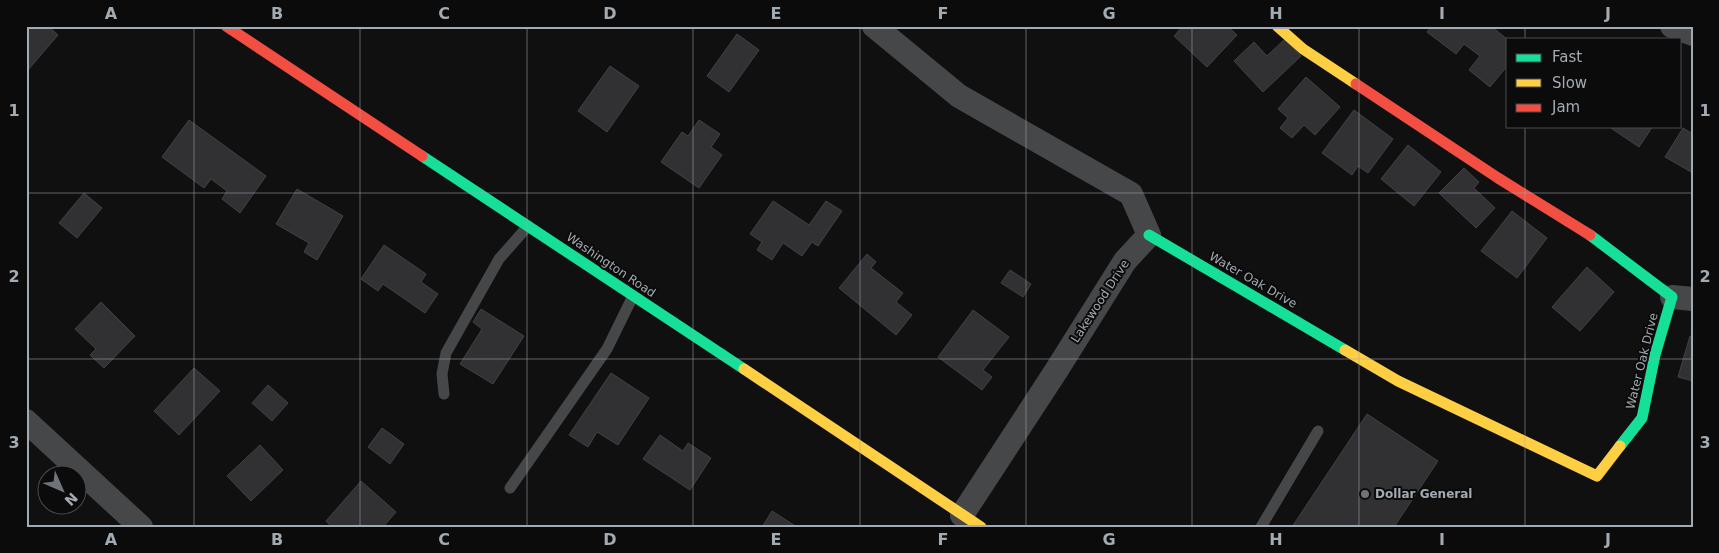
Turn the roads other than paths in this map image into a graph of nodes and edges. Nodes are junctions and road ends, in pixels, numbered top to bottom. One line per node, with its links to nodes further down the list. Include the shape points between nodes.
1 (226, 26): 6 (street, Washington Road)
2 (874, 26): 7 (street, via 959,96 1131,194)
3 (1277, 26): 9 (street, Water Oak Drive, via 1303,49 1498,178 1590,234)
4 (1672, 26): 5 (street)
5 (1693, 34)
6 (528, 226): 8 (street, Washington Road); 10 (lane, via 499,259 446,353 442,374)
7 (1149, 235): 9 (street, Water Oak Drive, via 1398,381 1597,476 1642,418 1655,355); 14 (street, Lakewood Drive, via 1125,261 1056,371)
8 (633, 296): 13 (lane, via 607,349); 14 (street, Washington Road)
9 (1682, 298)
10 (444, 394)
11 (26, 421): 15 (street)
12 (1318, 431): 16 (lane)
13 (510, 488)
14 (972, 521)
15 (141, 527)
16 (1261, 527)

